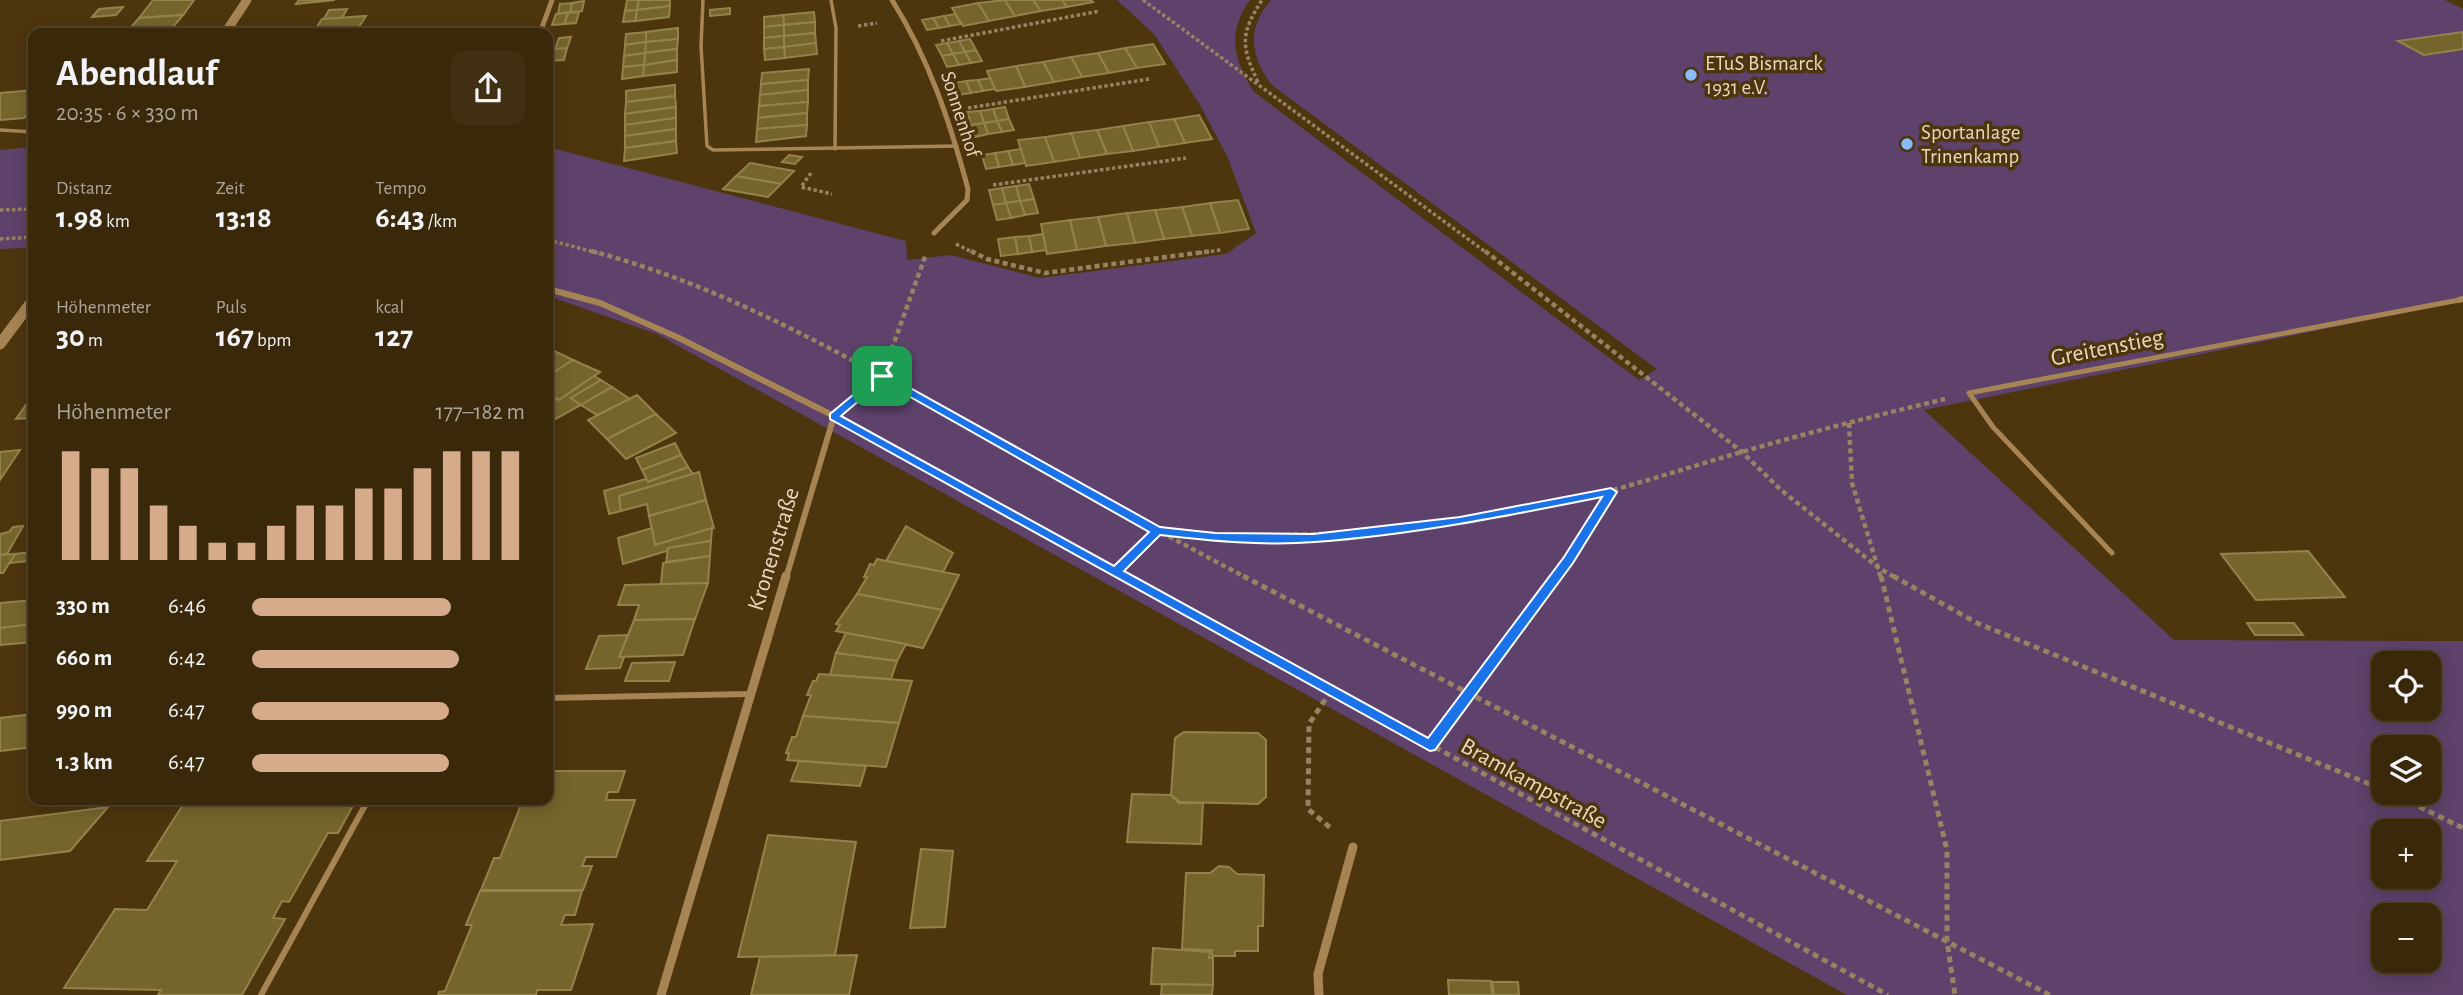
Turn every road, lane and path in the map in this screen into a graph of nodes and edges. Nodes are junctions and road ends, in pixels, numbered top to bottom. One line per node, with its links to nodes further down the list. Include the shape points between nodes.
1 (247, 0): 10 (street)
2 (552, 0): 11 (street)
3 (703, 0): 21 (lane, via 707,146 721,152)
4 (831, 0): 12 (lane)
5 (892, 0): 9 (street, Sonnenhof)
6 (1143, 0): 15 (path)
7 (1262, 0): 15 (path, via 1246,23 1243,51)
8 (1100, 11): 13 (path)
9 (905, 19): 12 (path); 13 (street, Sonnenhof)
10 (228, 28)
11 (542, 28)
12 (836, 28): 20 (lane)
13 (919, 45): 16 (street, Sonnenhof)
14 (1149, 79): 16 (path)
15 (1258, 83): 40 (path, via 1524,279)
16 (947, 111): 19 (street, Sonnenhof)
17 (0, 130): 18 (lane)
18 (28, 132)
19 (957, 146): 20 (lane); 23 (street, Sonnenhof)
20 (835, 149): 21 (lane)
21 (820, 150): 24 (path, via 801,187)
22 (1186, 158): 23 (path)
23 (968, 189): 27 (street, Sonnenhof, via 967,200)
24 (832, 194)
25 (28, 209): 26 (path)
26 (0, 210)
27 (934, 233): 31 (path, via 988,259 1045,273); 36 (path)
28 (28, 237): 29 (path)
29 (0, 239)
30 (553, 241): 36 (path, via 618,258 750,308)
31 (1221, 250)
32 (553, 291): 38 (street, via 611,308 679,338)
33 (2461, 299): 37 (lane, Greitenstieg)
34 (28, 307): 35 (street)
35 (0, 344)
36 (882, 376): 38 (path); 42 (path)
37 (1969, 393): 39 (path); 43 (lane, via 1993,427)
38 (834, 416): 45 (path, Bramkampstraße); 48 (street, Kronenstraße)
39 (1849, 423): 40 (path); 44 (path, via 1852,482)
40 (1742, 452): 41 (path); 44 (path, via 1781,490)
41 (1611, 492): 42 (path, via 1460,521 1360,534 1215,537); 47 (path, via 1569,560)
42 (1157, 531): 45 (path); 47 (path)
43 (2112, 553)
44 (1879, 568): 51 (path, via 1977,623); 56 (path, via 1947,850)
45 (1115, 572): 46 (path, Bramkampstraße)
46 (1331, 691): 50 (path, Bramkampstraße); 55 (path, via 1309,724 1308,809)
47 (1471, 692): 50 (path); 56 (path)
48 (749, 694): 49 (lane); 58 (street, Kronenstraße)
49 (553, 698)
50 (1430, 746): 60 (path, Bramkampstraße)
51 (2371, 785)
52 (365, 805): 57 (lane)
53 (2415, 805): 54 (path)
54 (2463, 828)
55 (1353, 847): 59 (street, via 1318,974)
56 (1947, 941): 61 (path); 62 (path)
57 (261, 995)
58 (661, 995)
59 (1318, 995)
60 (1888, 995)
61 (1955, 995)
62 (2050, 995)

